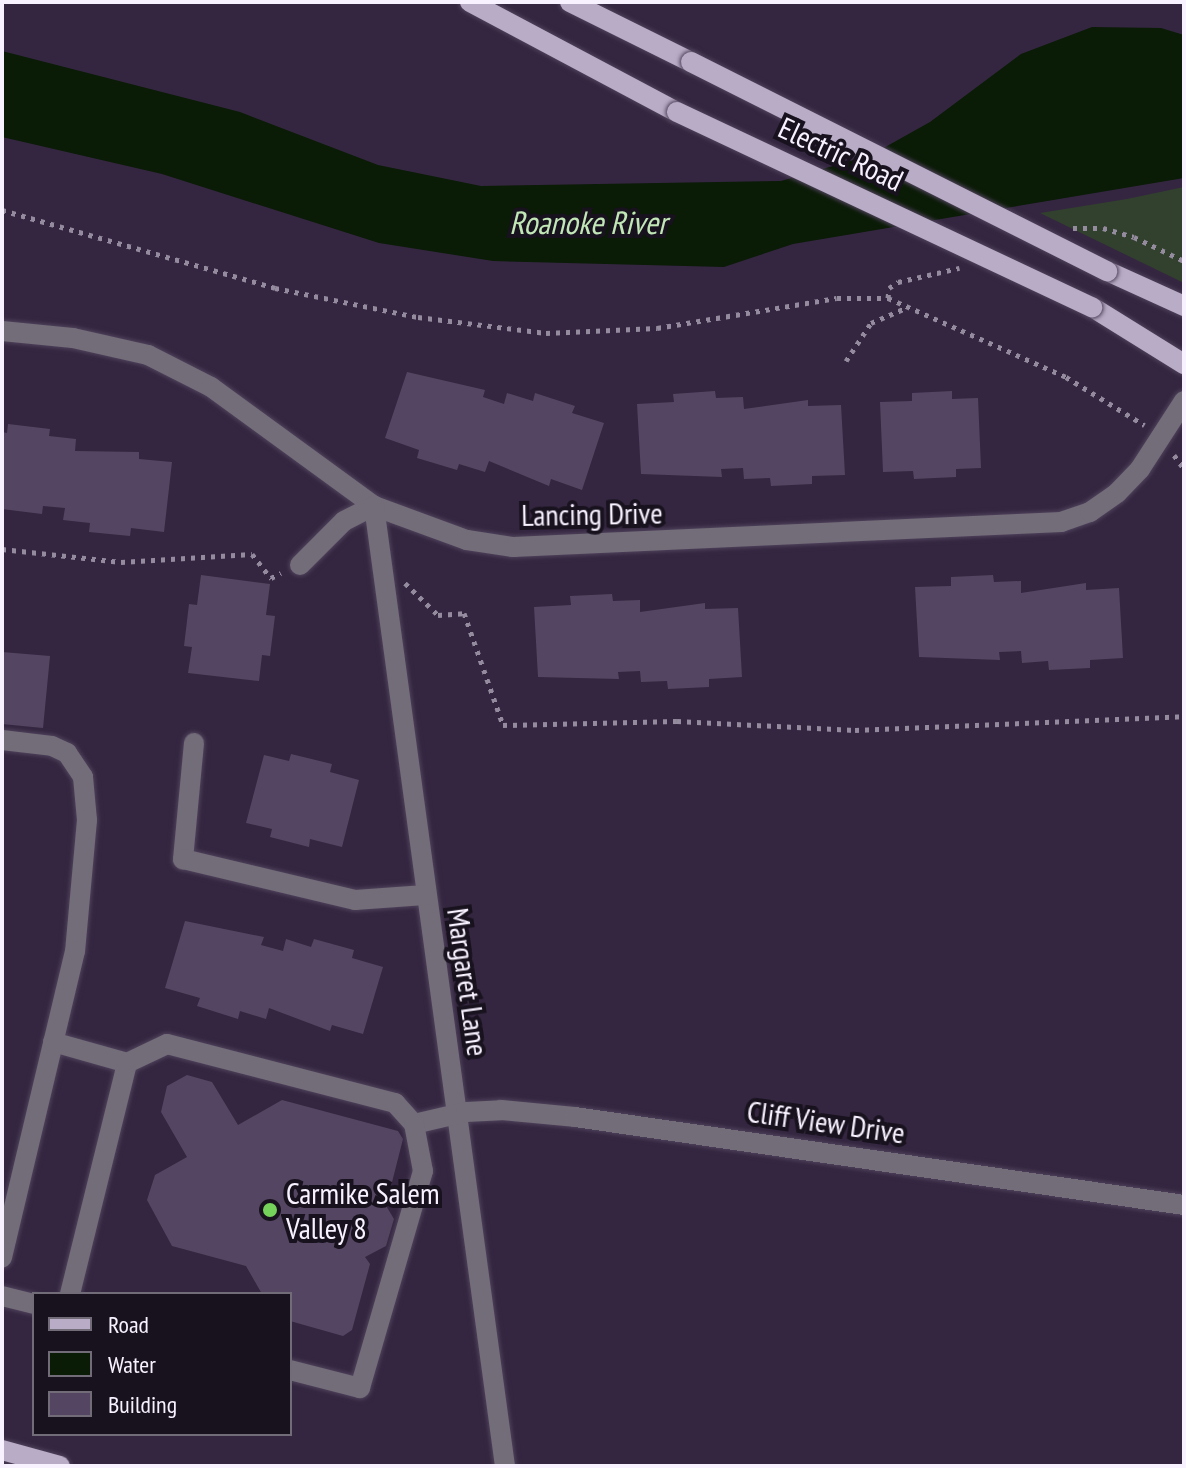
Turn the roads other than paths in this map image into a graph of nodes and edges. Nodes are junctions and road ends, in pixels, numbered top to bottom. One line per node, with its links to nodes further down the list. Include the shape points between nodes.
1 (470, 2): 5 (main road, Electric Road, bridge, via 677,112 1092,307)
2 (570, 2): 3 (main road, Electric Road, bridge)
3 (1184, 306)
4 (2, 331): 7 (street, Lancing Drive, via 73,338 148,355 211,387)
5 (1184, 364)
6 (1184, 401): 7 (street, Lancing Drive, via 1140,469 1090,512 1028,526 513,547 452,536)
7 (374, 506): 8 (street, via 344,521); 11 (street, Margaret Lane)
8 (300, 565)
9 (2, 740): 12 (street, via 52,746 76,763 83,777 86,867 75,951)
10 (194, 743): 11 (street, via 183,859 355,900)
11 (425, 895): 14 (street, Margaret Lane)
12 (53, 1042): 13 (street); 17 (street)
13 (127, 1063): 15 (street, via 167,1044 395,1103); 18 (street)
14 (458, 1113): 15 (street, Cliff View Drive); 16 (street, Cliff View Drive, via 501,1110 575,1117); 24 (street, Margaret Lane)
15 (414, 1124): 21 (street, via 423,1171 360,1388)
16 (1184, 1205)
17 (2, 1257)
18 (70, 1292)
19 (2, 1296): 20 (street)
20 (32, 1304)
21 (292, 1371)
22 (2, 1450): 23 (main road)
23 (60, 1466)
24 (505, 1466)

